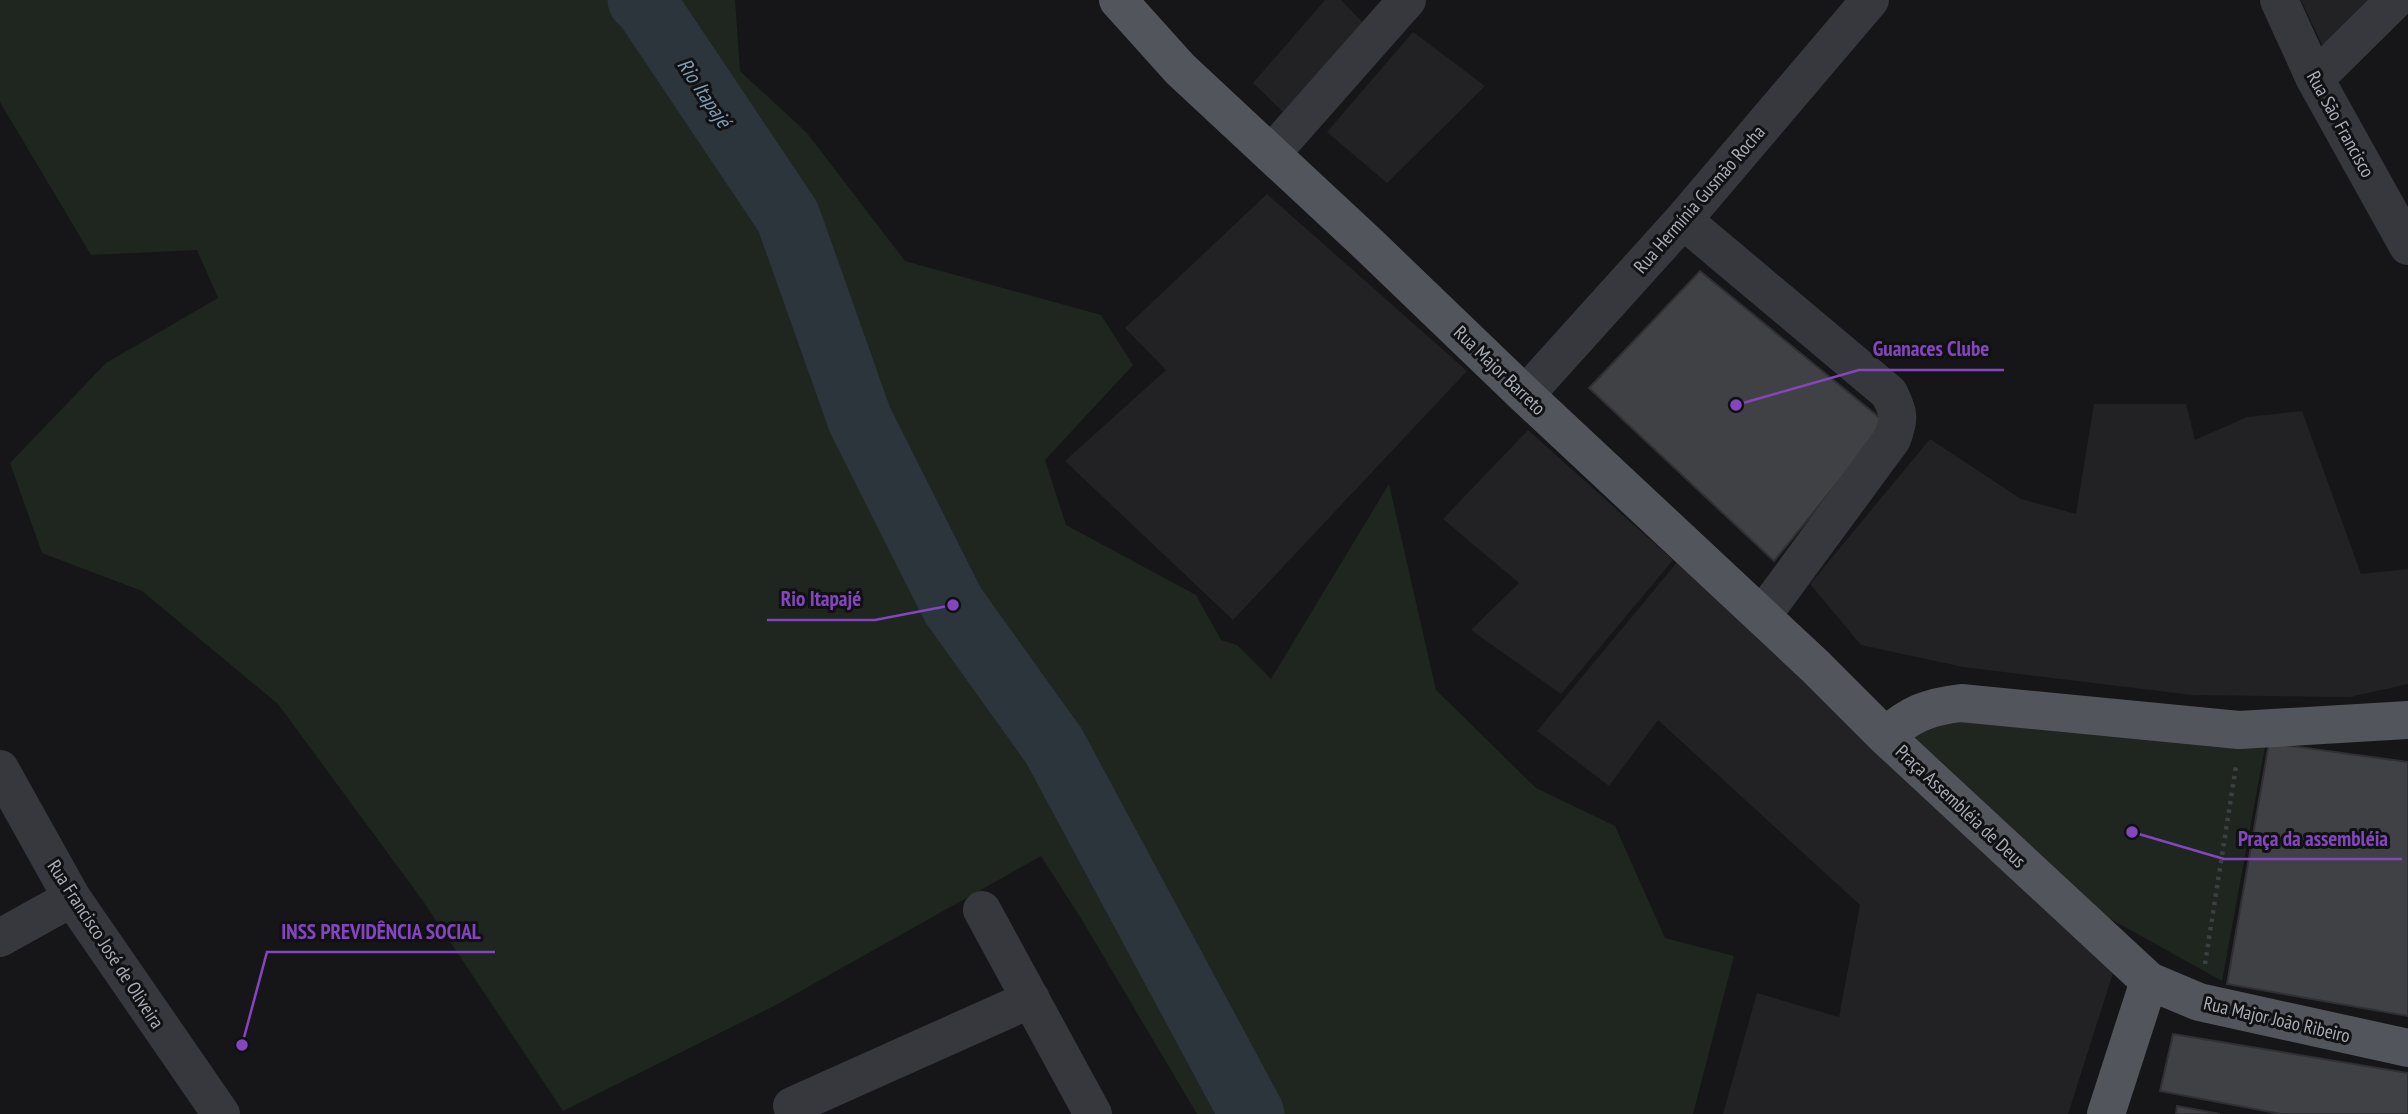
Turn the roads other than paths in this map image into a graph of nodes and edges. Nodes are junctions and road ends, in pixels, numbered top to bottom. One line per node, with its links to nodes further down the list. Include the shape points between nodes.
1 (1118, 0): 7 (main road, Rua Major Barreto, via 1180,69)
2 (1407, 0): 7 (street)
3 (1870, 0): 8 (street, Rua Hermínia Gusmão Rocha)
4 (2279, 0): 6 (street, Rua São Francisco)
5 (2395, 0): 6 (street)
6 (2315, 79): 9 (street, Rua São Francisco)
7 (1271, 154): 10 (main road, Rua Major Barreto)
8 (1683, 220): 10 (street, Rua Hermínia Gusmão Rocha); 11 (street, via 1889,393 1899,420 1892,439)
9 (2408, 246)
10 (1525, 395): 11 (main road, Rua Major Barreto)
11 (1762, 616): 13 (main road, Rua Major Barreto)
12 (2408, 720): 13 (main road, Praça Assembléia de Deus, via 2239,730 1961,703 1921,711)
13 (1885, 736): 18 (main road, Praça Assembléia de Deus)
14 (0, 769): 15 (street, Rua Francisco José de Oliveira)
15 (72, 898): 17 (street); 22 (street, Rua Francisco José de Oliveira)
16 (982, 910): 19 (street)
17 (0, 937)
18 (2149, 981): 20 (main road, Rua Major João Ribeiro, via 2199,1002); 24 (main road)
19 (1031, 999): 21 (street); 23 (street)
20 (2408, 1048)
21 (792, 1106)
22 (221, 1114)
23 (1093, 1114)
24 (2106, 1114)

